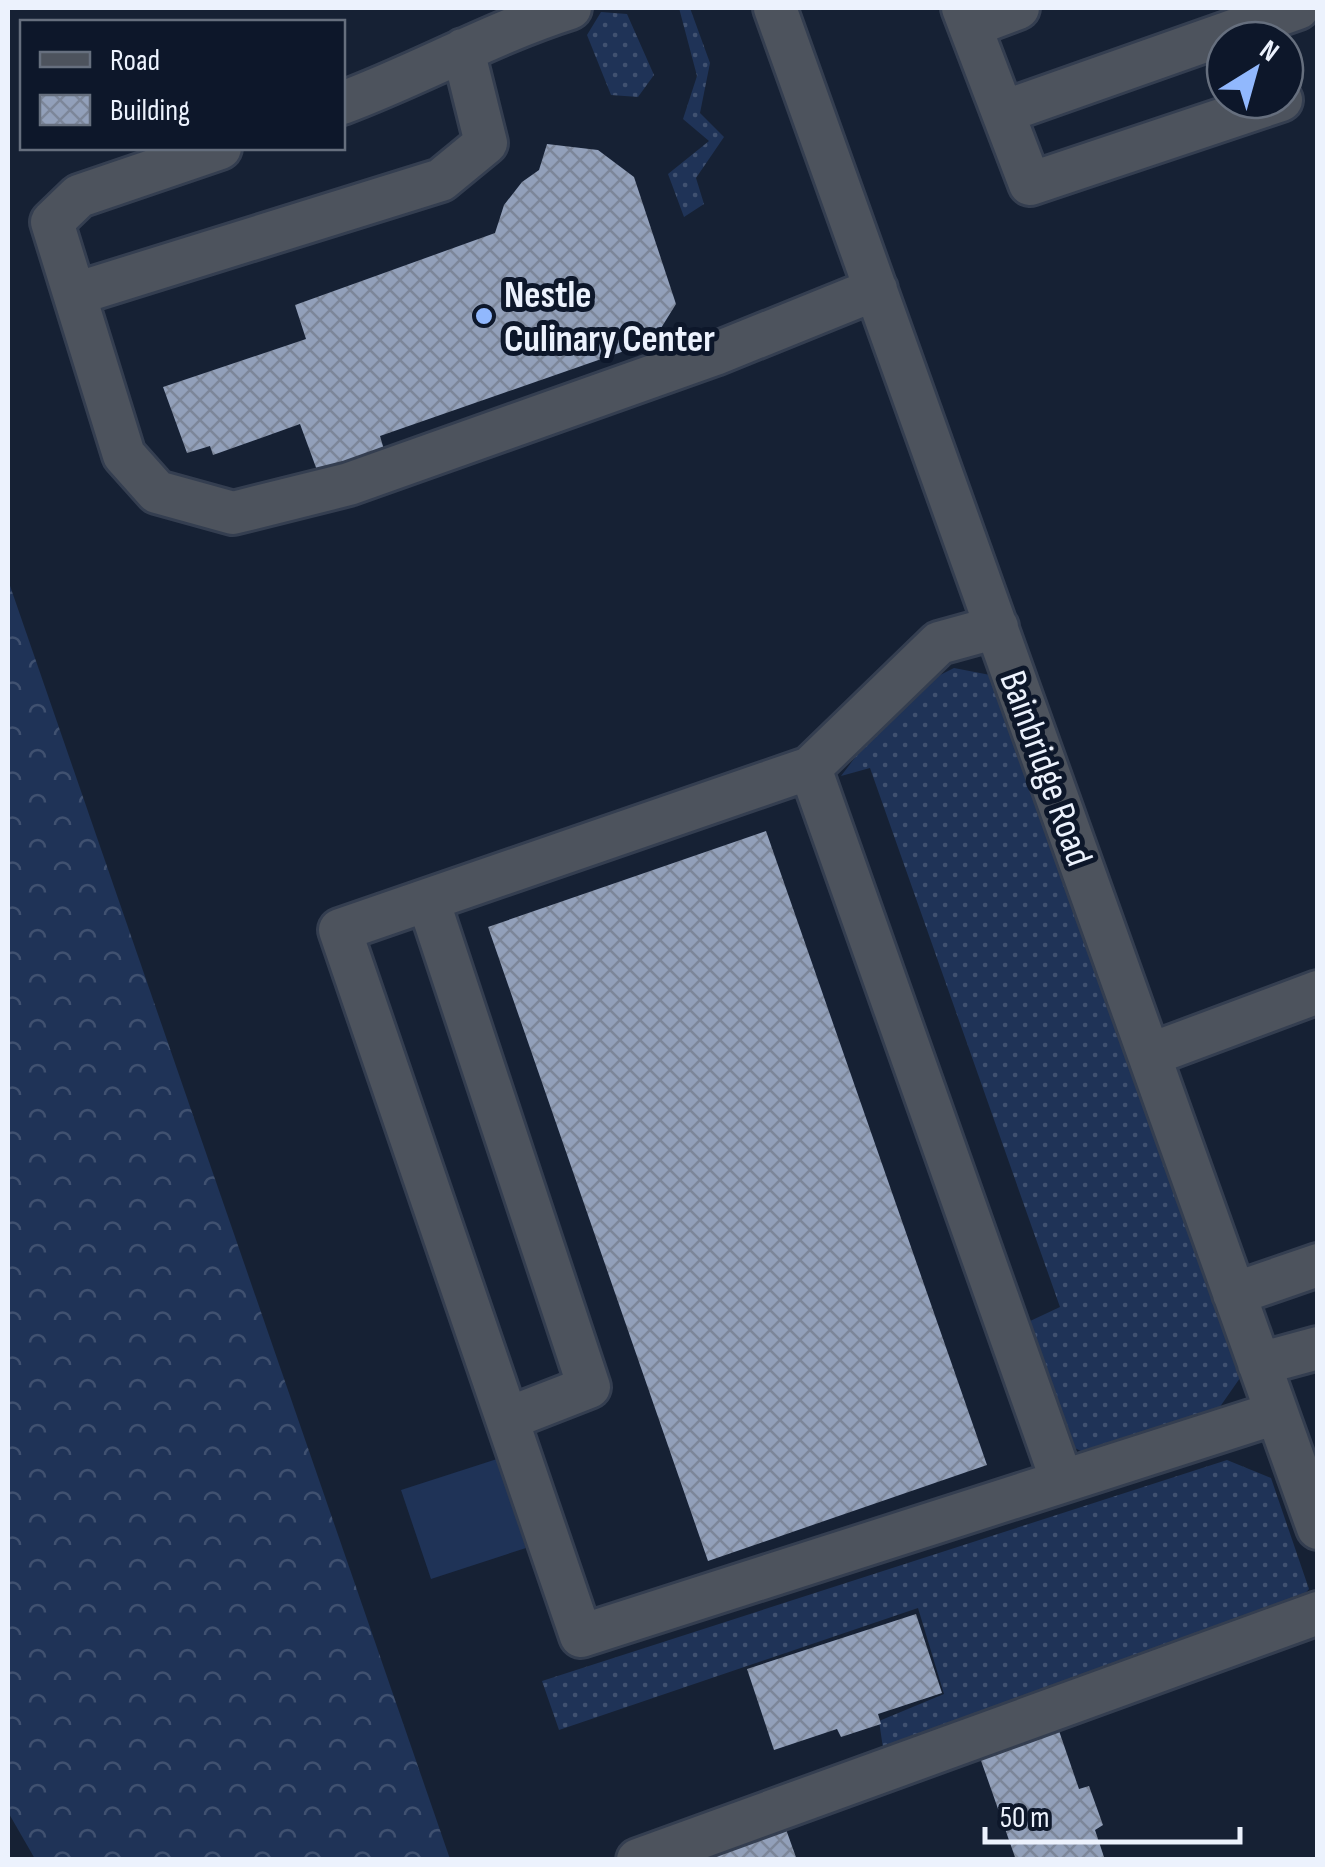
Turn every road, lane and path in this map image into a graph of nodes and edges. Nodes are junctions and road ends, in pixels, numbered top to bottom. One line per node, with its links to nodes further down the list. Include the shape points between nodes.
1 (570, 8): 6 (street)
2 (776, 8): 11 (street, Bainbridge Road)
3 (1018, 8): 5 (street)
4 (1298, 8): 8 (street)
5 (966, 17): 8 (street)
6 (463, 50): 7 (street); 12 (street, via 486,144 441,180)
7 (345, 101)
8 (1003, 112): 9 (street, via 1030,184)
9 (1220, 120)
10 (214, 150): 12 (street, via 79,196 52,222)
11 (876, 288): 12 (street, via 715,354 349,484 233,513 157,492 124,455); 13 (street, Bainbridge Road)
12 (75, 294)
13 (996, 627): 14 (street, via 939,643); 17 (street, Bainbridge Road)
14 (810, 768): 15 (street); 24 (street)
15 (428, 900): 23 (street, via 589,1387); 23 (street, via 340,930)
16 (1318, 992): 17 (street)
17 (1149, 1055): 19 (street, Bainbridge Road)
18 (1318, 1265): 19 (street)
19 (1234, 1294): 21 (street, Bainbridge Road)
20 (1318, 1348): 21 (street)
21 (1259, 1364): 22 (street, Bainbridge Road)
22 (1276, 1412): 24 (street); 25 (street, Bainbridge Road)
23 (507, 1419): 24 (street, via 581,1636)
24 (1062, 1481)
25 (1318, 1528)
26 (1318, 1613): 27 (street)
27 (638, 1860)

